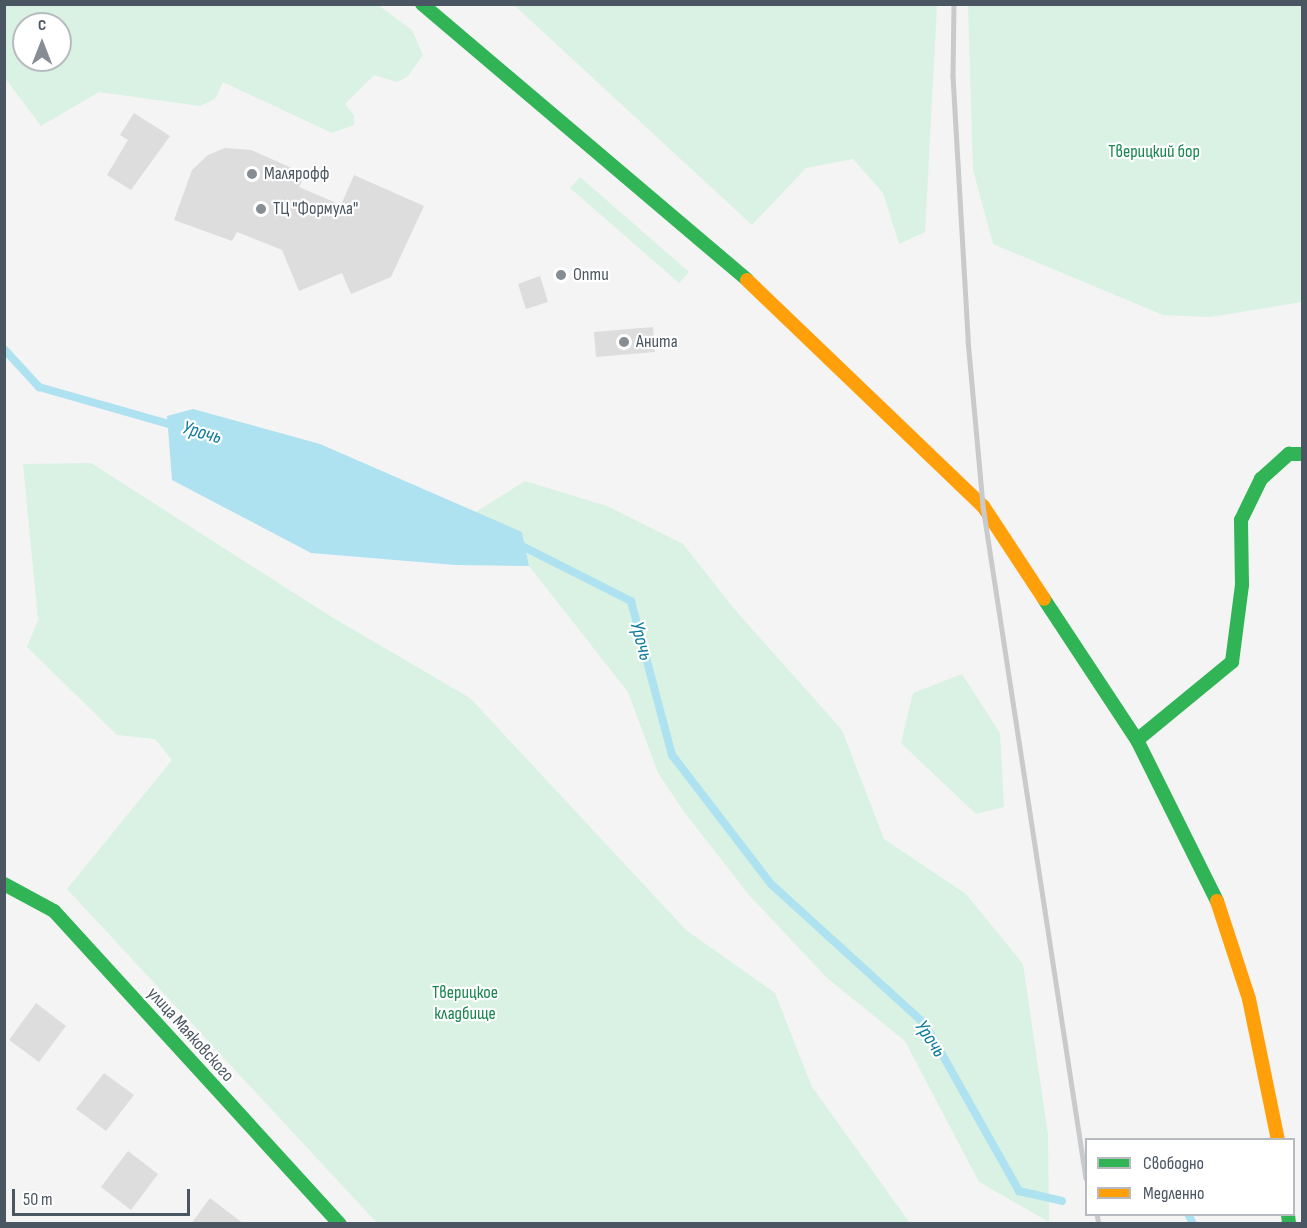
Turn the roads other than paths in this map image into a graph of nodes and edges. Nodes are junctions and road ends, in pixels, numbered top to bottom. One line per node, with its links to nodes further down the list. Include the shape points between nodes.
1 (422, 4): 3 (main road, via 758,290 983,506)
2 (1302, 454): 3 (main road, via 1289,454 1261,479 1241,520 1242,585 1232,662)
3 (1137, 740): 5 (main road, via 1215,895 1249,999)
4 (4, 884): 6 (main road, улица Маяковского, via 54,911)
5 (1278, 1138)
6 (340, 1224)

